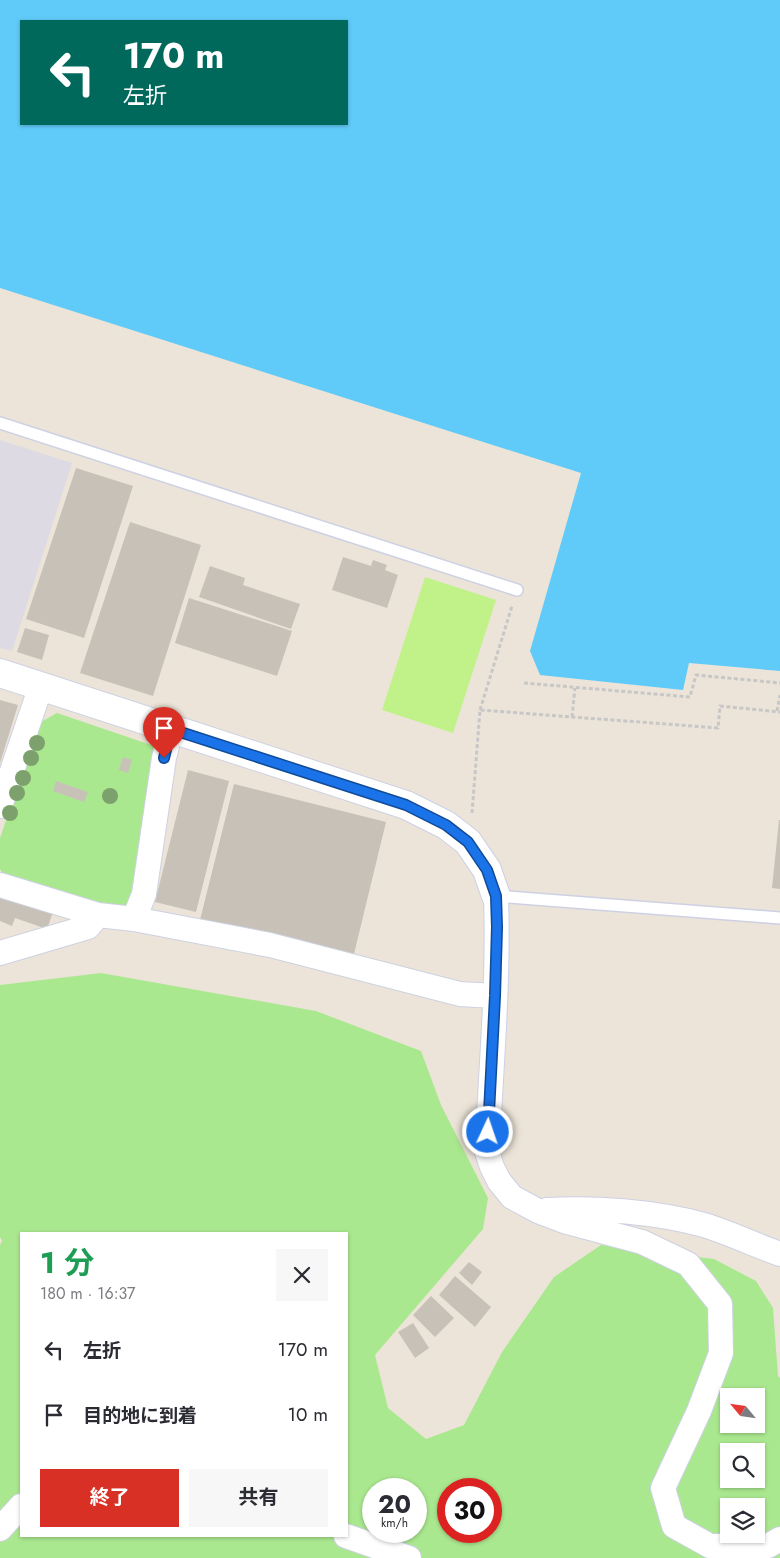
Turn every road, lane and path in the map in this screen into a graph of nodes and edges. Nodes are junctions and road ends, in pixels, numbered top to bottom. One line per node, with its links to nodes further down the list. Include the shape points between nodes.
1 (0, 423): 2 (lane)
2 (517, 590): 9 (path)
3 (0, 672): 6 (street)
4 (524, 683): 7 (path)
5 (780, 683): 7 (path, via 696,675 690,697)
6 (41, 686): 12 (street); 13 (street)
7 (575, 688): 11 (path)
8 (780, 695): 10 (path)
9 (480, 710): 11 (path); 14 (path)
10 (778, 711): 11 (path, via 720,706 718,728)
11 (572, 717)
12 (171, 729): 16 (street, via 399,803 446,825 468,842 487,870); 19 (street, via 144,894)
13 (0, 806)
14 (472, 815)
15 (0, 885): 17 (street)
16 (496, 896): 18 (lane); 21 (street)
17 (98, 915): 19 (street); 20 (street, via 88,927)
18 (780, 918)
19 (134, 919): 21 (street, via 270,945 460,994)
20 (0, 953)
21 (495, 996): 22 (street, via 487,1152 499,1181 512,1197)
22 (538, 1211): 23 (street, via 576,1208 656,1215 706,1226); 27 (street, via 642,1242 688,1264 720,1304 721,1353 699,1411 663,1488 674,1526 710,1546 768,1546)
23 (780, 1254)
24 (20, 1507): 25 (street)
25 (0, 1529)
26 (348, 1537): 28 (street)
27 (780, 1539)
28 (409, 1558)

